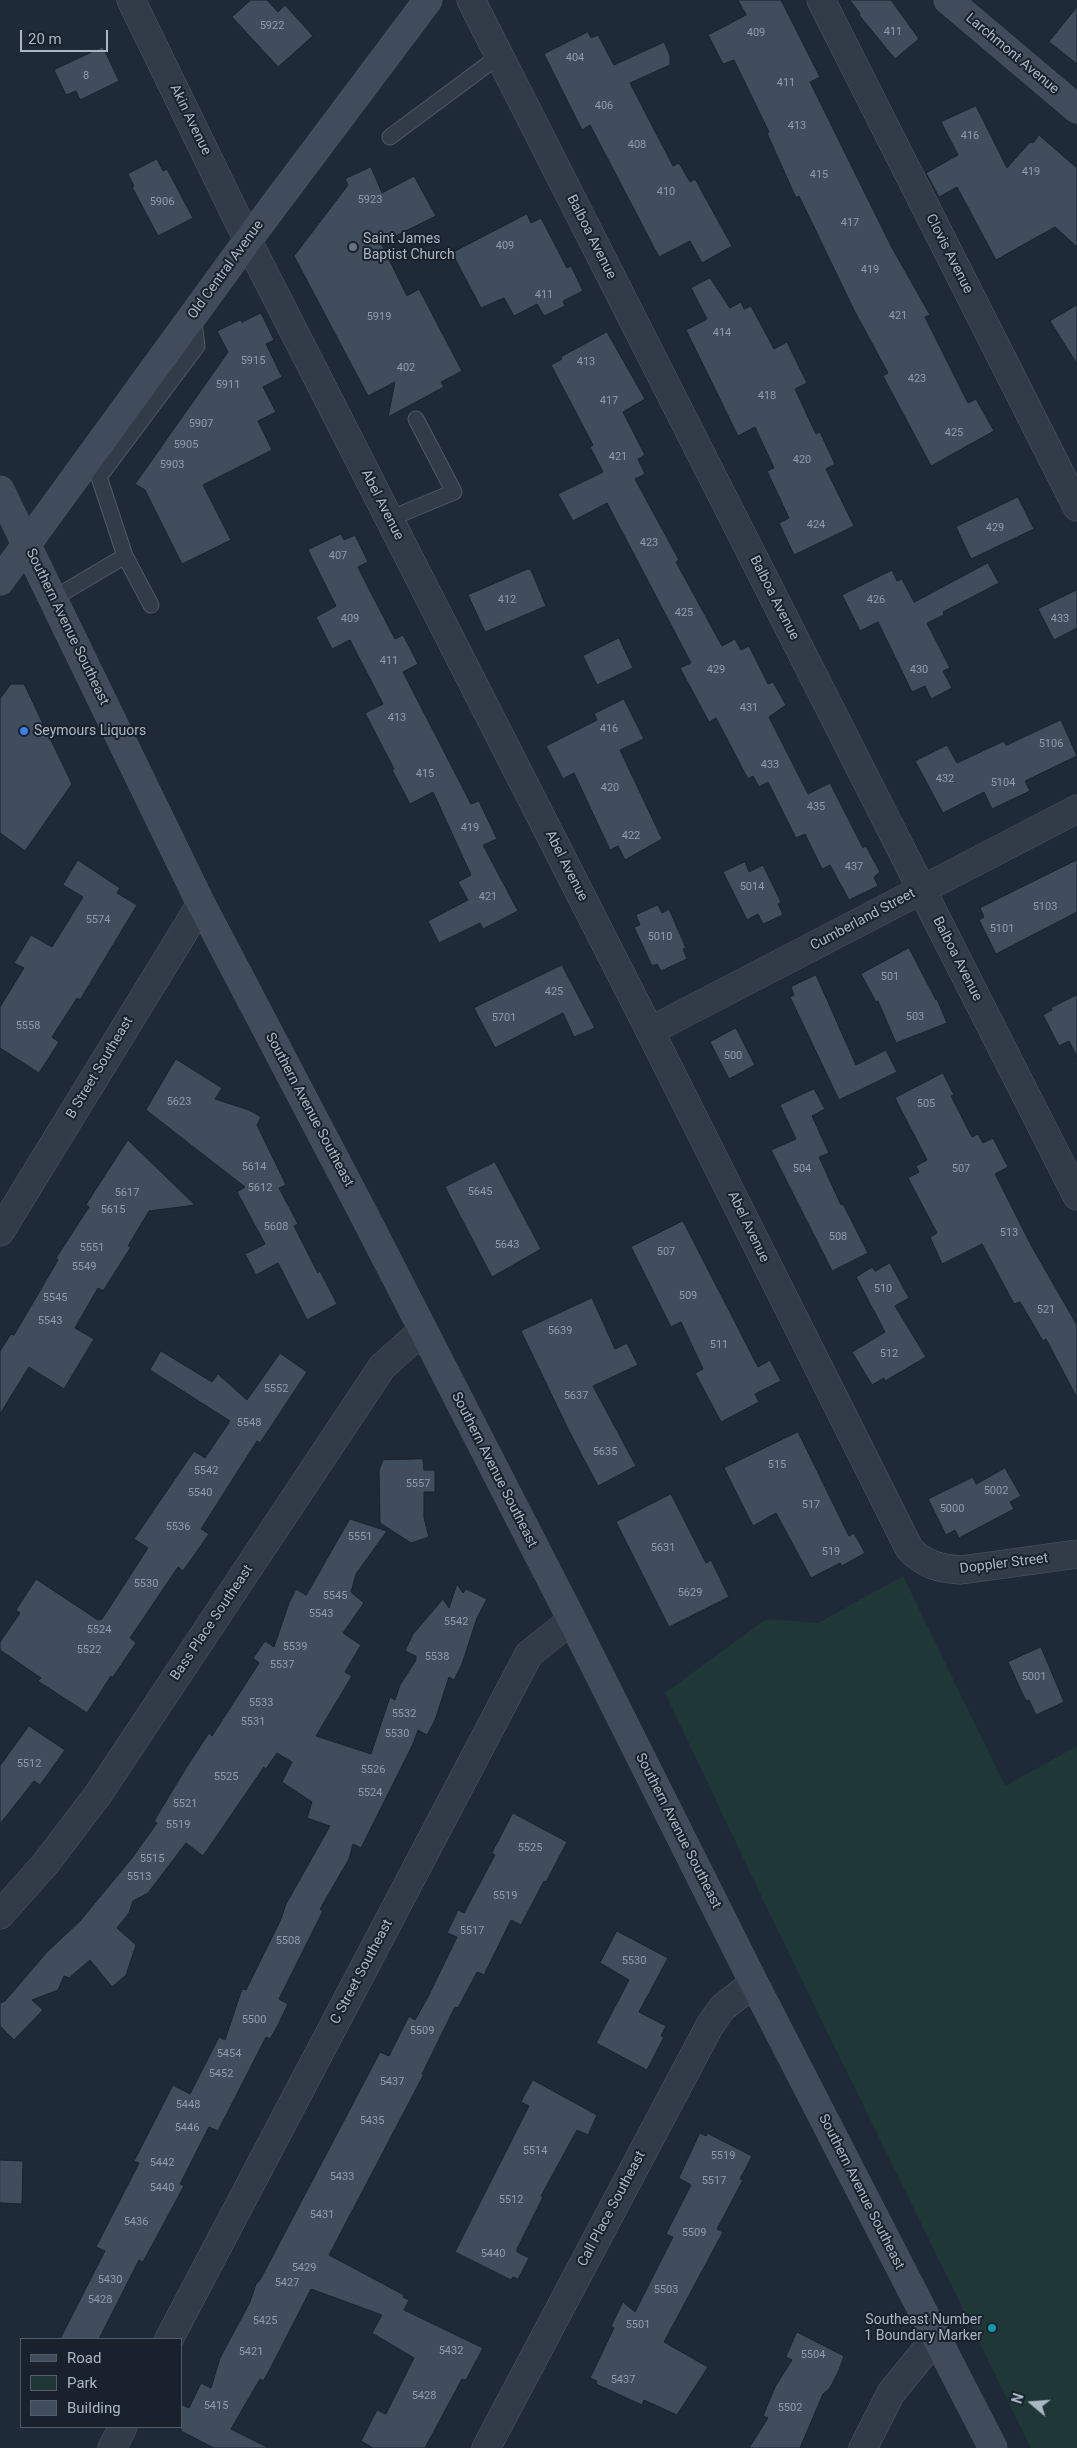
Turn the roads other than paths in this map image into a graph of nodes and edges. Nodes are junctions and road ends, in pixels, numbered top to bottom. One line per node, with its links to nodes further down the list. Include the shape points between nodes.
1 (131, 0): 9 (street, Akin Avenue)
2 (428, 0): 9 (main road, Old Central Avenue)
3 (471, 0): 6 (street, Balboa Avenue)
4 (821, 0): 13 (street, Clovis Avenue)
5 (948, 0): 7 (main road, Larchmont Avenue)
6 (499, 56): 8 (lane); 21 (street, Balboa Avenue)
7 (1077, 109)
8 (390, 137)
9 (248, 240): 10 (main road, Old Central Avenue); 14 (street, Abel Avenue)
10 (193, 316): 15 (main road, Old Central Avenue); 16 (lane, via 197,346 99,477)
11 (416, 419): 14 (lane, via 454,492)
12 (0, 490): 15 (main road, Southern Avenue Southeast)
13 (1077, 507)
14 (390, 519): 23 (street, Abel Avenue)
15 (27, 543): 17 (main road, Old Central Avenue); 18 (main road, Southern Avenue Southeast)
16 (125, 556): 18 (lane); 19 (lane)
17 (0, 581)
18 (54, 598): 22 (main road, Southern Avenue Southeast)
19 (151, 605)
20 (1077, 809): 21 (street, Cumberland Street)
21 (922, 889): 23 (street, Cumberland Street); 24 (street, Balboa Avenue)
22 (201, 904): 25 (street, B Street Southeast); 26 (main road, Southern Avenue Southeast)
23 (650, 1031): 27 (street, Abel Avenue)
24 (1077, 1196)
25 (0, 1232)
26 (422, 1331): 29 (main road, Southern Avenue Southeast); 30 (street, Bass Place Southeast, via 382,1367 97,1796 46,1863)
27 (881, 1493): 28 (street, Doppler Street, via 909,1548 916,1556 936,1567 961,1570)
28 (1077, 1554)
29 (572, 1620): 31 (main road, Southern Avenue Southeast); 32 (street, C Street Southeast, via 529,1654)
30 (0, 1915)
31 (754, 1983): 33 (main road, Southern Avenue Southeast); 36 (street, Call Place Southeast, via 722,2008 709,2027)
32 (170, 2338)
33 (935, 2338): 37 (street, via 891,2393); 38 (main road, Southern Avenue Southeast)
34 (122, 2428): 35 (street)
35 (112, 2448)
36 (486, 2448)
37 (863, 2448)
38 (993, 2448)

